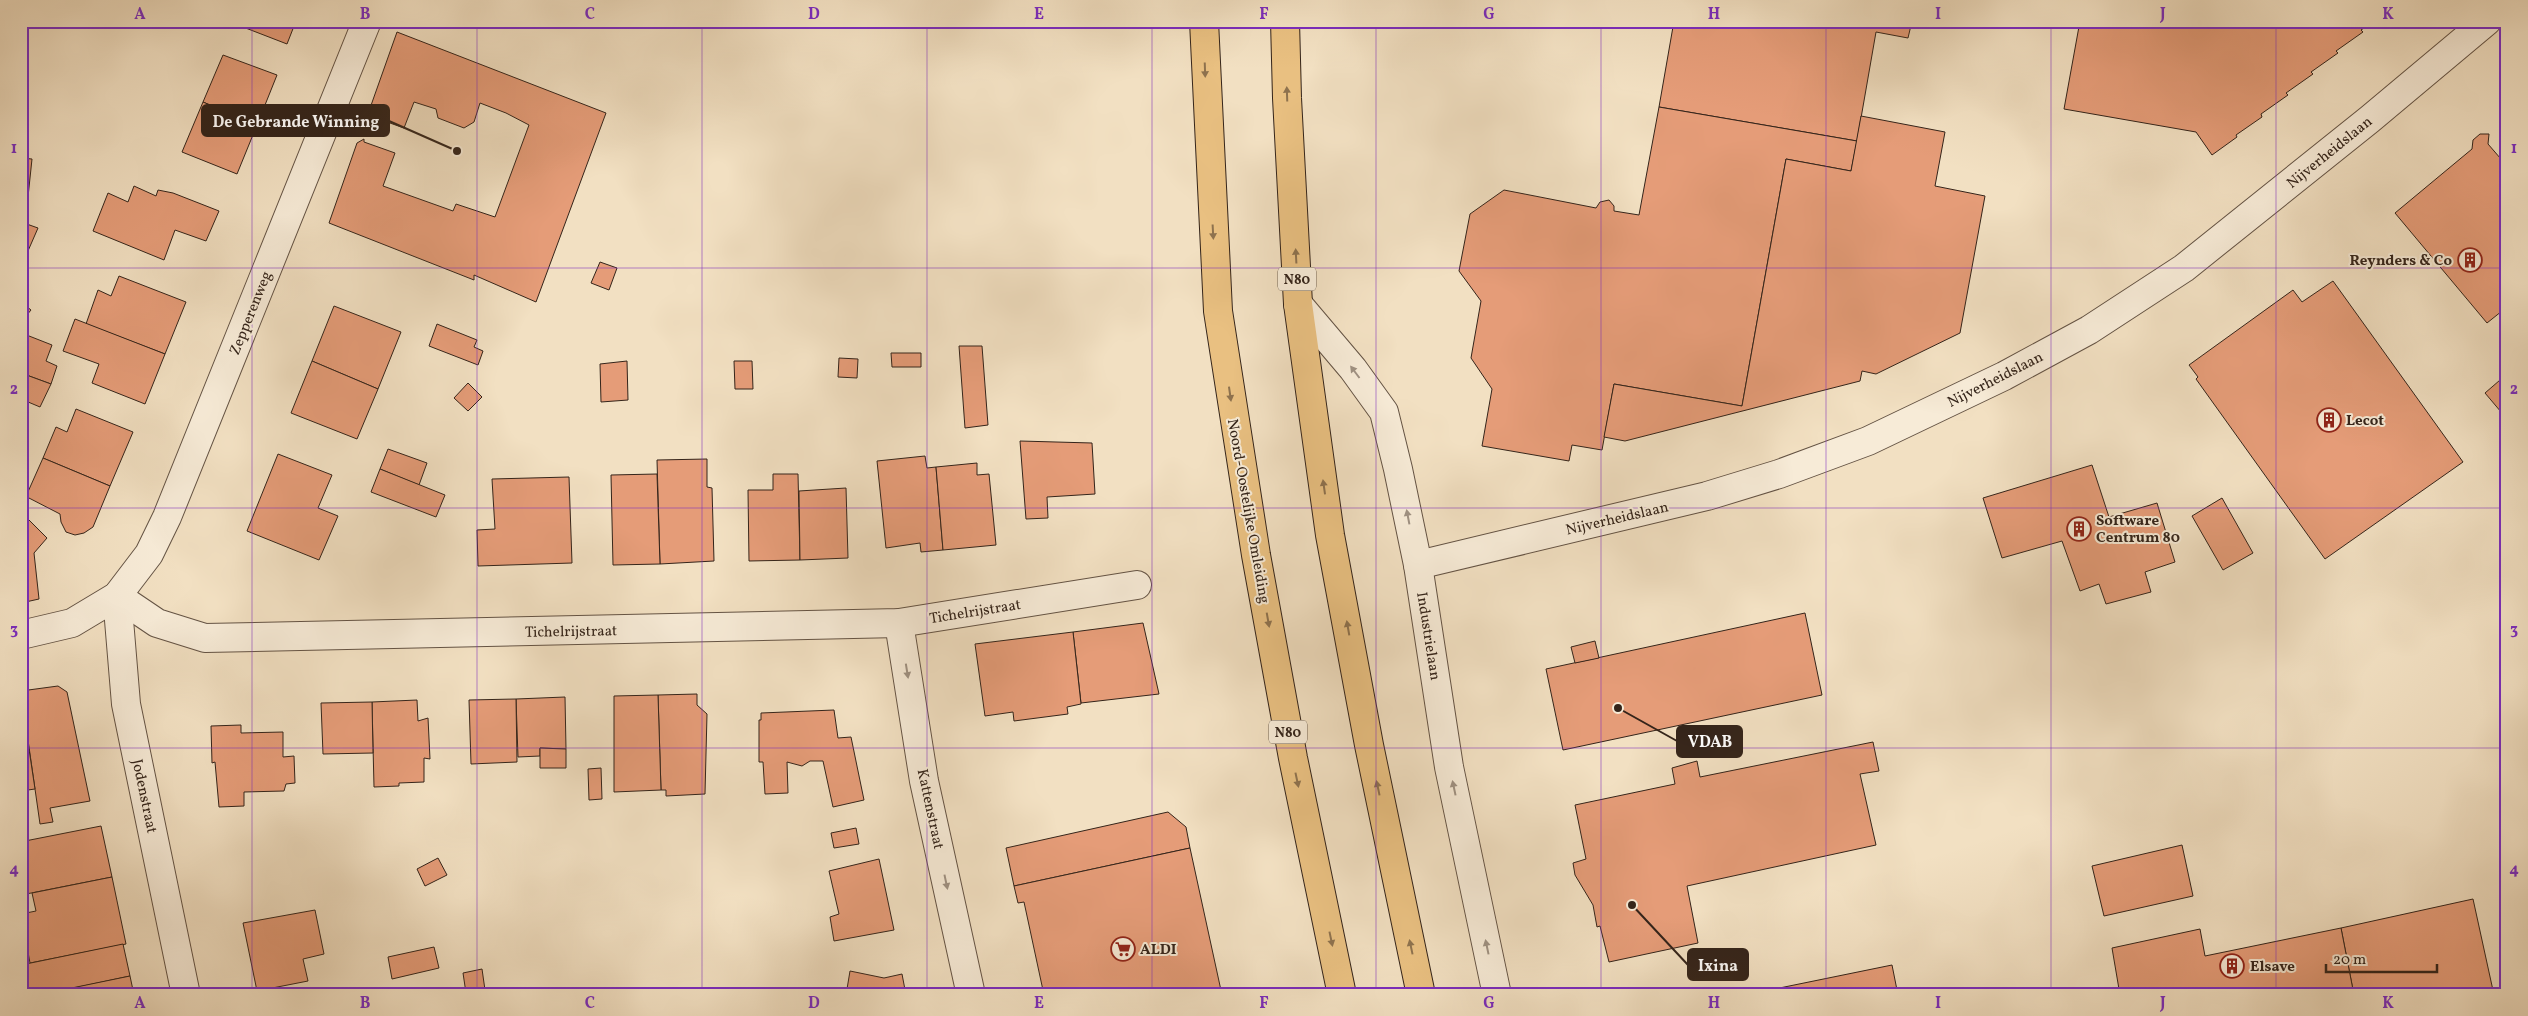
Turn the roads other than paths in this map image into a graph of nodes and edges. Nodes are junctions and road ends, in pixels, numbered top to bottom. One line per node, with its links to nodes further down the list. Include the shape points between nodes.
1 (367, 21): 8 (street, Zepperenweg, via 168,517 149,554)
2 (1204, 21): 13 (main road, Noord-Oostelijke Omleiding / N80, one-way to 13, via 1218,311 1241,469 1291,748)
3 (1286, 21): 5 (main road, N80, one-way to 3)
4 (2486, 21): 6 (street, Nijverheidslaan, via 2370,120 2184,268 2089,330 2004,376 1868,441 1779,474 1707,496)
5 (1298, 304): 6 (street, Industrielaan, one-way to 5, via 1384,412 1353,369); 14 (main road, N80, one-way to 5, via 1330,535)
6 (1418, 565): 15 (street, Industrielaan, one-way to 6, via 1449,767)
7 (1136, 585): 9 (street, Tichelrijstraat)
8 (117, 596): 9 (street, Tichelrijstraat, via 157,623 205,638); 10 (street, via 72,623); 11 (street, Jodenstraat, via 126,704)
9 (899, 623): 12 (street, Kattenstraat, one-way to 12, via 924,781)
10 (21, 635)
11 (186, 995)
12 (971, 995)
13 (1342, 995)
14 (1421, 995)
15 (1497, 995)

